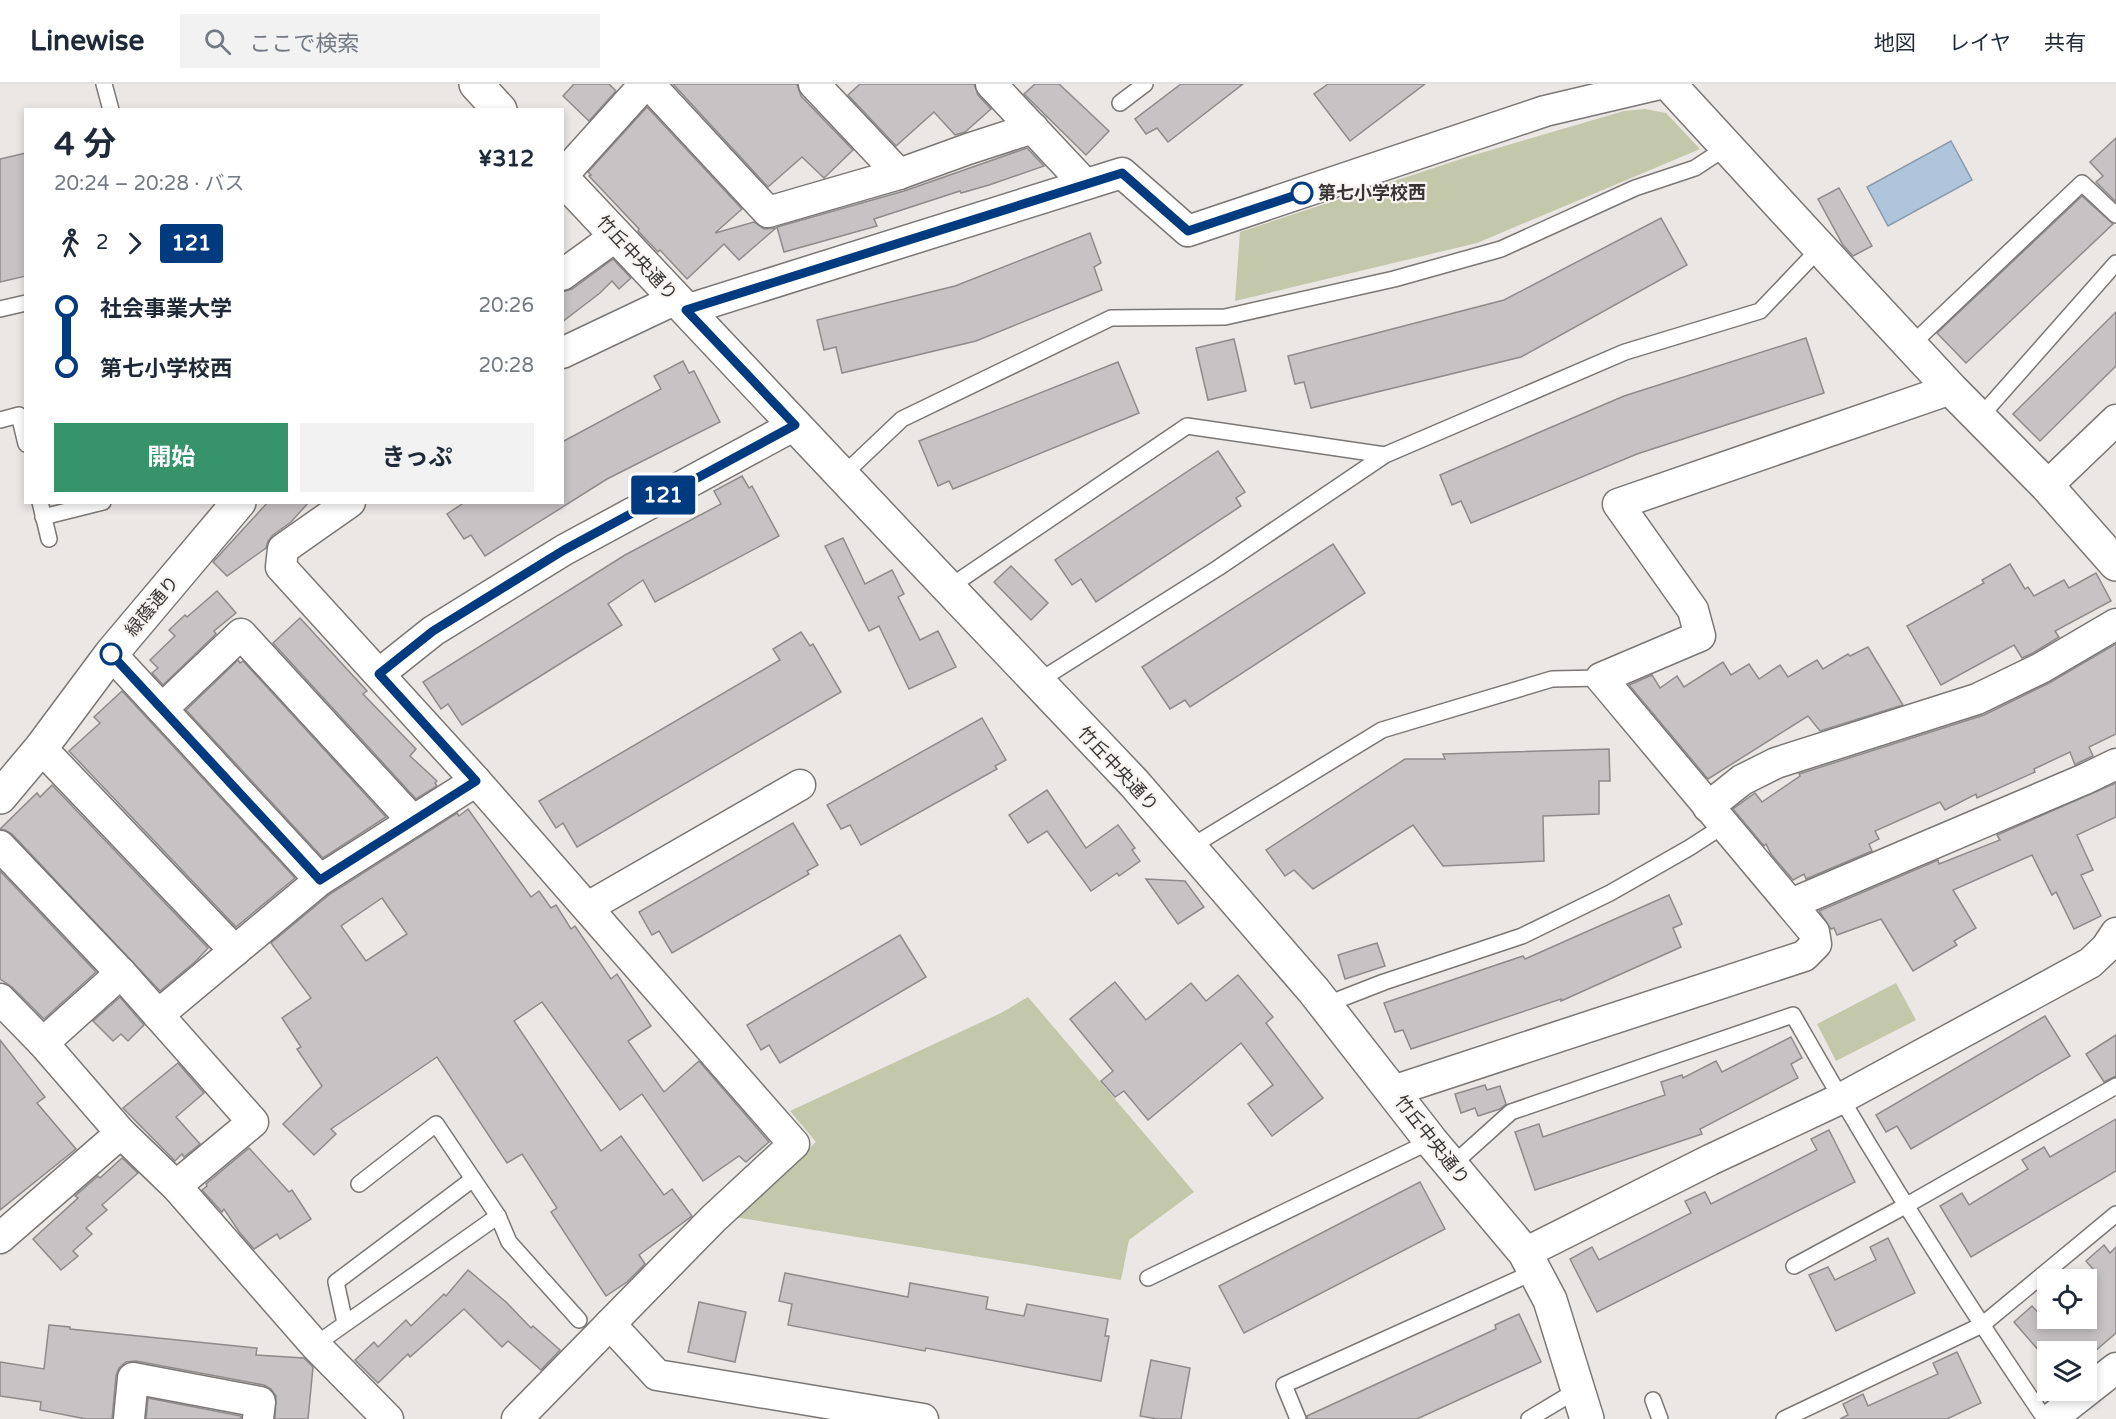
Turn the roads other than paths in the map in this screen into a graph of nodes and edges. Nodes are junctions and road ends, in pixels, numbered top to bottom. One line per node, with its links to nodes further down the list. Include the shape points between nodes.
1 (104, 84): 10 (lane)
2 (476, 84): 11 (street)
3 (647, 84): 14 (street, via 768,212); 15 (street)
4 (814, 84): 14 (street)
5 (992, 84): 12 (street)
6 (1145, 84): 9 (lane)
7 (1660, 84): 17 (street, via 1545,111 1188,231 1122,173)
8 (1669, 84): 13 (street)
9 (1120, 103)
10 (110, 108)
11 (498, 108)
12 (1033, 128): 14 (street); 17 (street)
13 (1727, 147): 20 (street); 35 (lane, via 1695,168 1635,188 1501,249 1394,279 1225,317 1111,318 902,419)
14 (899, 174)
15 (564, 175)
16 (564, 179): 19 (street, 竹丘中央通り)
17 (1084, 184): 24 (street)
18 (2116, 215): 26 (lane, via 2082,183)
19 (616, 236): 22 (street); 24 (street, 竹丘中央通り)
20 (1820, 249): 26 (street); 34 (lane, via 1760,310 1625,352)
21 (2116, 263): 29 (lane)
22 (564, 274)
23 (24, 303): 25 (lane)
24 (681, 304): 27 (street); 32 (street, 竹丘中央通り)
25 (0, 309)
26 (1911, 345): 28 (street)
27 (564, 352)
28 (1951, 388): 29 (street); 47 (street, via 1618,504 1693,610 1700,636)
29 (1980, 417): 36 (street)
30 (0, 420): 33 (lane, via 19,415)
31 (2116, 420): 36 (street)
32 (795, 425): 35 (street, 竹丘中央通り); 46 (street, via 564,550 433,631)
33 (24, 436)
34 (1385, 455): 43 (lane, via 1187,426); 48 (lane, via 1218,568)
35 (843, 475): 43 (street, 竹丘中央通り)
36 (2047, 486): 42 (street)
37 (88, 504): 40 (lane)
38 (238, 504): 45 (street, 緑蔭通り)
39 (347, 504): 46 (street, via 283,549 281,567)
40 (41, 510): 41 (lane)
41 (49, 539)
42 (2116, 564)
43 (948, 588): 48 (street, 竹丘中央通り)
44 (2116, 624): 55 (street, via 2041,668 1977,699 1776,763 1742,780)
45 (111, 654): 49 (street); 50 (street, 緑蔭通り)
46 (379, 674): 52 (street)
47 (1600, 678): 55 (street); 58 (lane, via 1552,680 1382,730)
48 (1037, 682): 58 (street, 竹丘中央通り, via 1134,783)
49 (162, 709): 56 (street, via 241,634); 59 (street)
50 (41, 748): 54 (street, 緑蔭通り); 63 (street)
51 (2116, 764): 60 (street)
52 (476, 781): 56 (street); 61 (street)
53 (800, 785): 61 (street)
54 (0, 796)
55 (1716, 816): 60 (street); 66 (lane, via 1689,848 1522,936)
56 (413, 821): 59 (street)
57 (0, 846): 64 (street)
58 (1189, 848): 66 (street, 竹丘中央通り)
59 (320, 880): 63 (street)
60 (1791, 904): 70 (street, via 1814,932 1816,944 1804,956)
61 (588, 907): 87 (street, via 794,1144 712,1219)
62 (2113, 947): 71 (street)
63 (235, 951): 67 (street)
64 (121, 973): 67 (street); 68 (street)
65 (0, 999): 68 (street)
66 (1325, 1005): 70 (street, 竹丘中央通り)
67 (158, 1015): 77 (street, via 253,1122)
68 (43, 1043): 72 (street)
69 (2116, 1086): 78 (lane)
70 (1393, 1091): 73 (street, 竹丘中央通り)
71 (1840, 1099): 74 (lane, via 1793,1015 1511,1112); 78 (lane); 82 (street, via 1710,1160)
72 (121, 1133): 77 (street); 81 (street)
73 (1431, 1141): 74 (street, 竹丘中央通り); 84 (lane)
74 (1451, 1166): 82 (street, 竹丘中央通り)
75 (473, 1179): 76 (lane, via 436,1124); 80 (lane); 86 (lane, via 336,1281)
76 (359, 1184)
77 (176, 1186): 89 (street)
78 (1907, 1205): 83 (lane); 88 (lane)
79 (2116, 1214): 88 (lane)
80 (498, 1216): 85 (lane, via 509,1242); 86 (lane)
81 (0, 1238)
82 (1531, 1262): 92 (street, 竹丘中央通り, via 1550,1300); 98 (lane, via 1284,1385)
83 (1794, 1266)
84 (1148, 1278)
85 (579, 1320)
86 (345, 1323): 89 (lane)
87 (610, 1324): 96 (street); 97 (street, via 657,1375)
88 (1982, 1325): 101 (lane); 102 (lane)
89 (315, 1345): 95 (street)
90 (2116, 1368): 103 (street)
91 (1653, 1400): 100 (lane)
92 (1583, 1404): 99 (lane)
93 (129, 1419): 94 (street, via 133,1378 260,1402)
94 (258, 1419)
95 (388, 1419)
96 (517, 1419)
97 (923, 1419)
98 (1298, 1419)
99 (1528, 1419)
100 (1660, 1419)
101 (1784, 1419)
102 (2045, 1419)
103 (2051, 1419)

